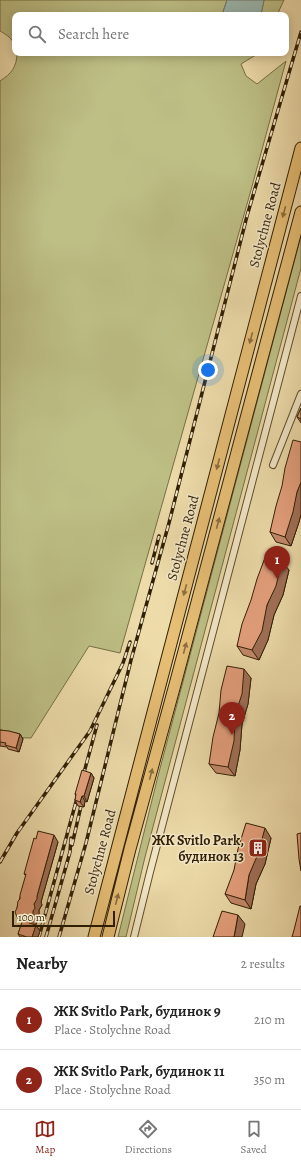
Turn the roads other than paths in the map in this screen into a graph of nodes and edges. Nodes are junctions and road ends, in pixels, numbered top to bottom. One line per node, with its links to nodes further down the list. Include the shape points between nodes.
1 (301, 148): 6 (highway, Stolychne Road, one-way to 6)
2 (301, 212): 7 (highway, Stolychne Road, one-way to 2)
3 (301, 296): 8 (street)
4 (301, 394): 5 (street)
5 (273, 465)
6 (94, 937)
7 (108, 937)
8 (134, 937)

